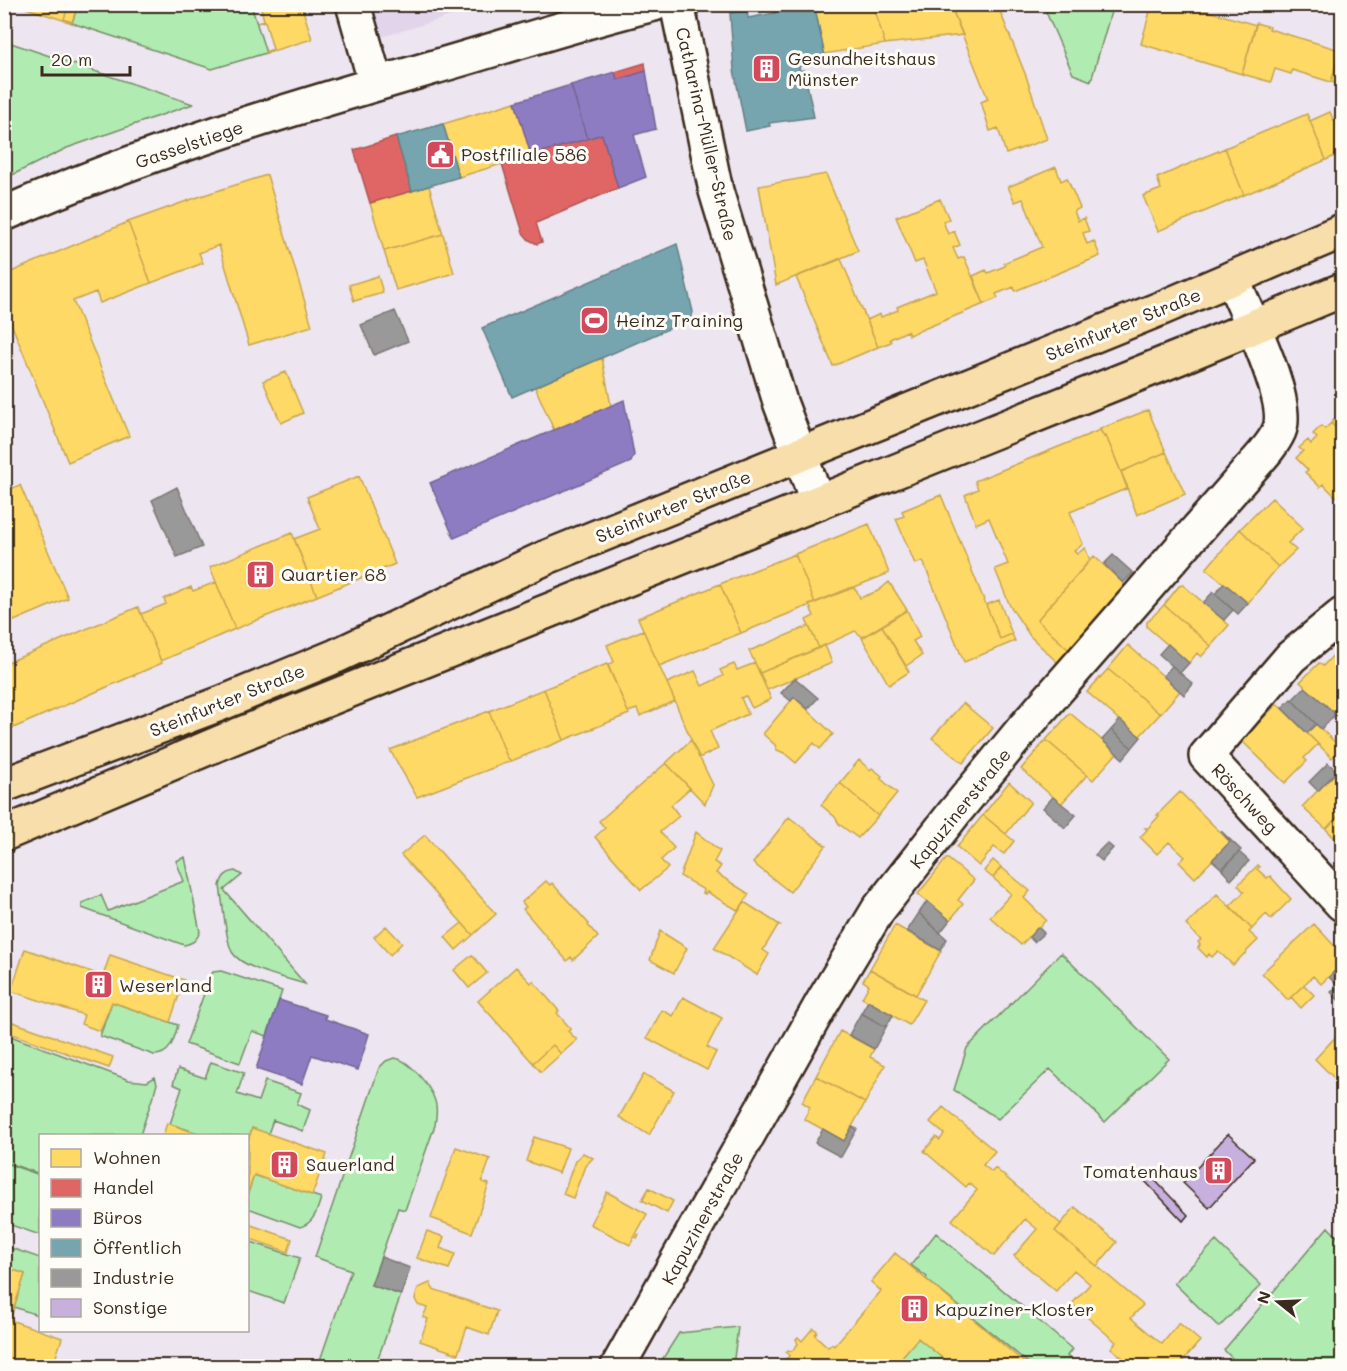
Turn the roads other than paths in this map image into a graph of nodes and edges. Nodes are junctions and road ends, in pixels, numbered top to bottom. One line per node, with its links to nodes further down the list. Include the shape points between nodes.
1 (353, 4): 4 (street)
2 (654, 4): 4 (street, Gasselstiege)
3 (677, 4): 10 (street, Catharina-Müller-Straße, via 716,191)
4 (376, 84): 5 (street, Gasselstiege, via 214,134)
5 (4, 214)
6 (1342, 231): 7 (main road, Steinfurter Straße)
7 (1232, 278): 9 (street, Kapuzinerstraße); 10 (main road, Steinfurter Straße)
8 (1342, 290): 9 (main road, Steinfurter Straße)
9 (1253, 328): 11 (main road, Steinfurter Straße); 16 (street, Kapuzinerstraße, via 1279,398 1282,416 1278,433 1023,729 879,910 822,1003)
10 (799, 456): 11 (street, Catharina-Müller-Straße); 13 (main road, Steinfurter Straße, via 547,557 336,656 222,704)
11 (818, 503): 14 (main road, Steinfurter Straße, via 330,697)
12 (1342, 615): 15 (street, Röschweg, via 1291,657 1206,756)
13 (4, 785)
14 (4, 834)
15 (1342, 904)
16 (618, 1366)

